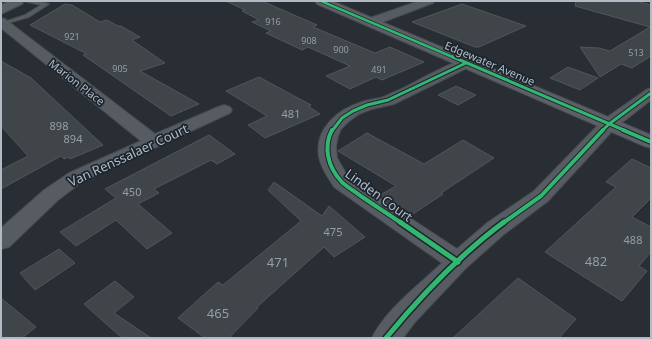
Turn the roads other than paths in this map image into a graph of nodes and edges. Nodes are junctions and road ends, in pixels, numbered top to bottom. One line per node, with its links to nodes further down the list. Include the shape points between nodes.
1 (18, 1): 5 (main road)
2 (26, 1): 5 (lane, via 46,4 27,16)
3 (321, 1): 6 (street, Edgewater Avenue)
4 (429, 1): 6 (street)
5 (2, 19): 11 (street, Marion Place)
6 (371, 22): 7 (street, Edgewater Avenue)
7 (466, 63): 10 (street, Edgewater Avenue); 14 (street, Linden Court, via 389,100 354,111 340,120 331,131 326,144 332,171 342,182)
8 (651, 93): 10 (street)
9 (224, 110): 11 (street, Van Renssalaer Court)
10 (609, 124): 12 (street, Edgewater Avenue); 14 (street, via 542,196 495,229)
11 (154, 142): 13 (street, Van Renssalaer Court, via 67,183)
12 (651, 142)
13 (1, 241)
14 (458, 262): 15 (street)
15 (386, 338)

